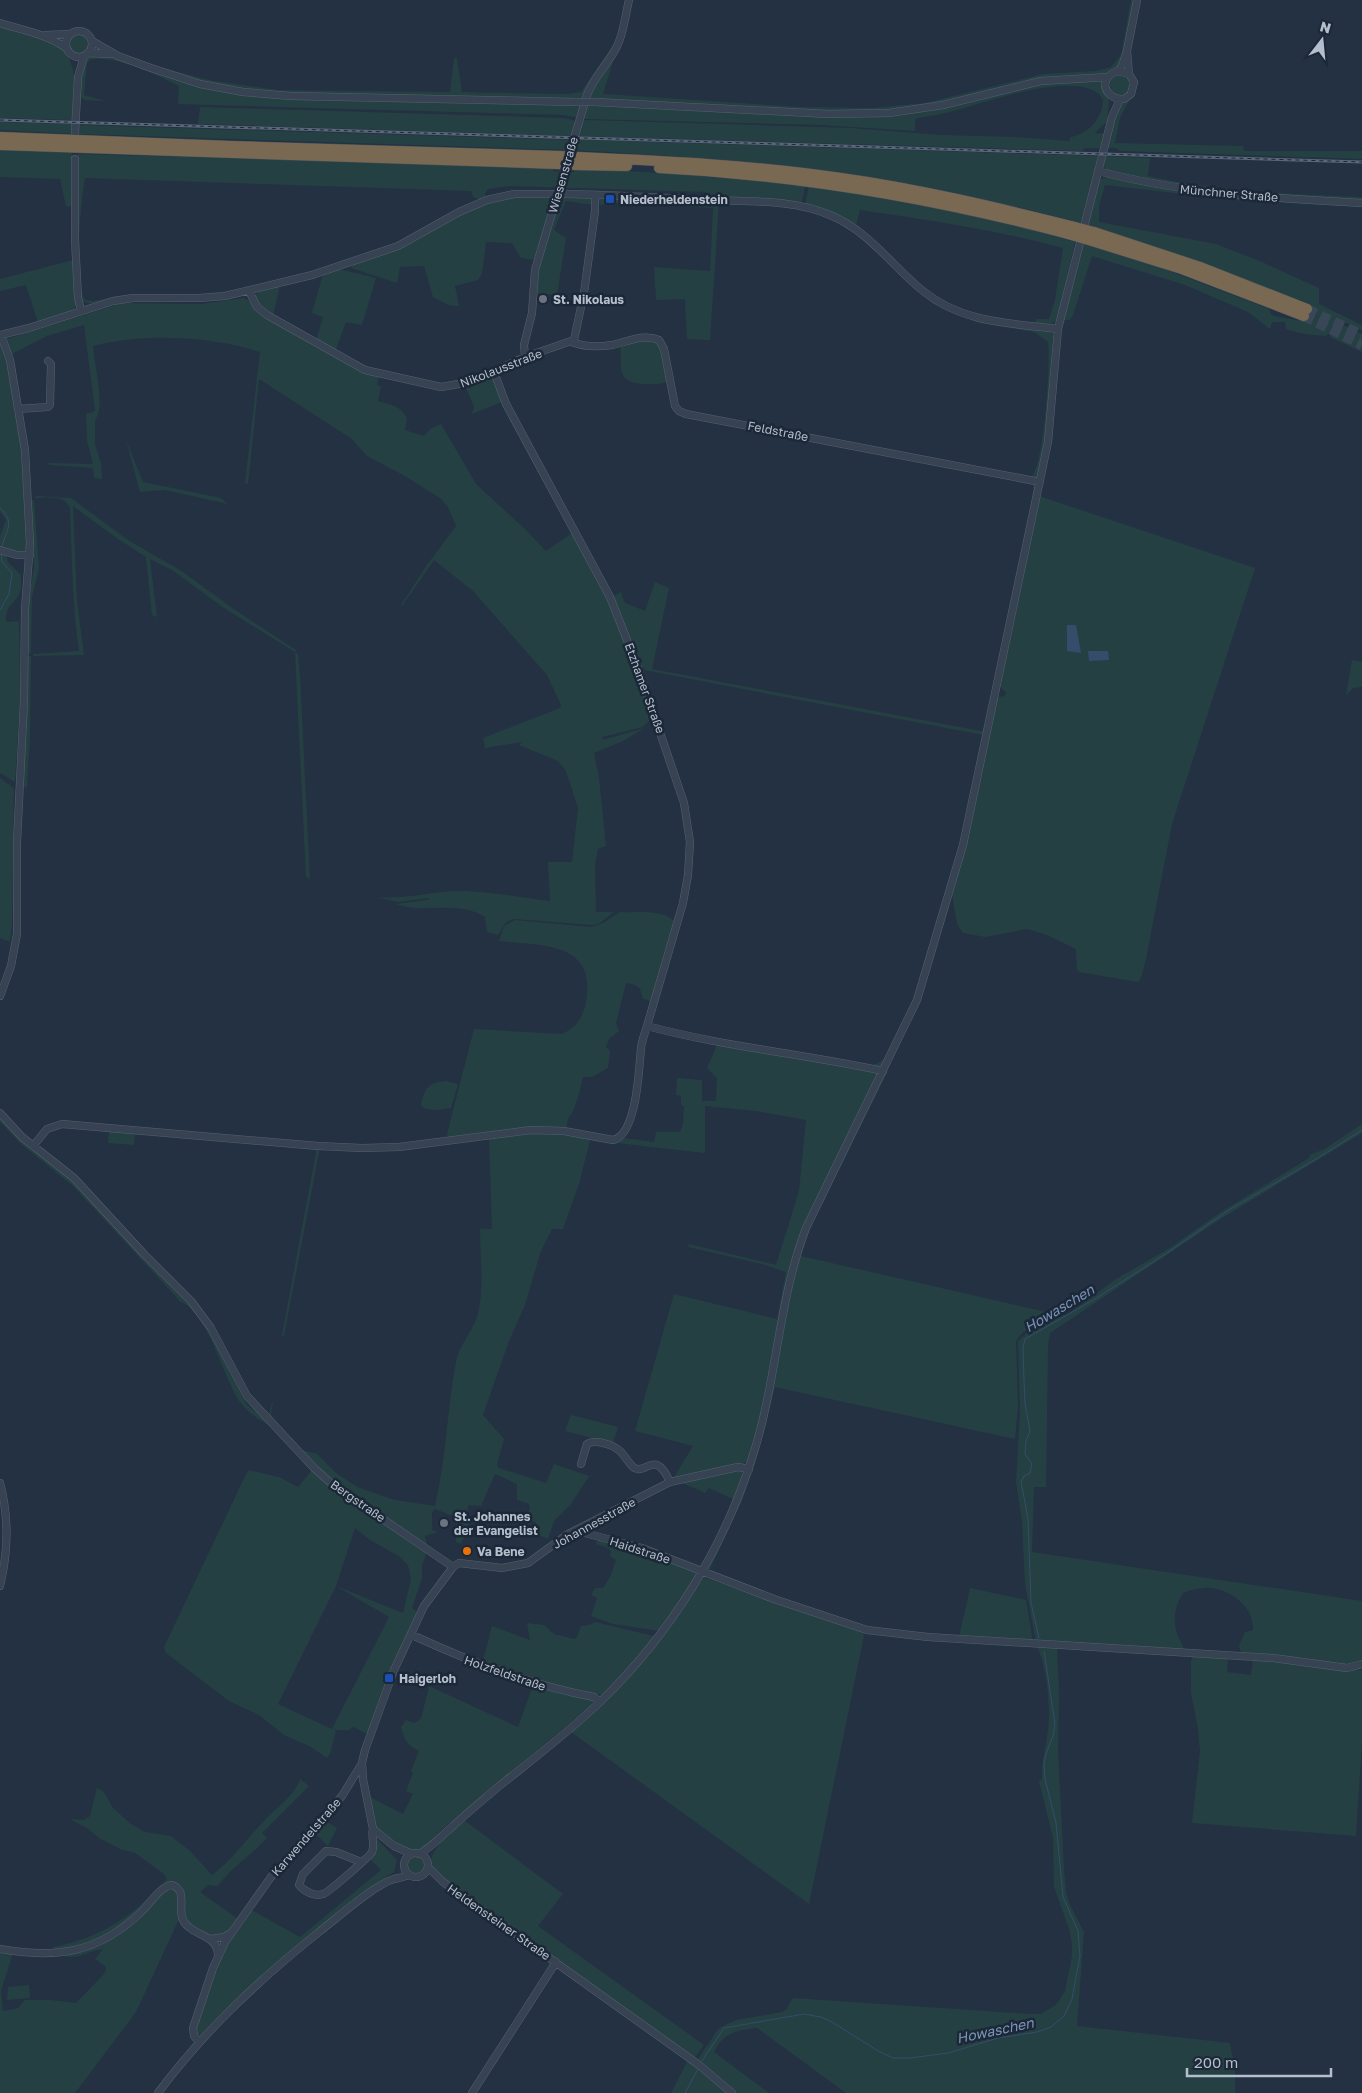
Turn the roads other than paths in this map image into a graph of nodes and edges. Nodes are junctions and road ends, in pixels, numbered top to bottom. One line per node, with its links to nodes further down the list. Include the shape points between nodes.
1 (629, 0): 35 (street, Wiesenstraße, via 613,53 596,75 587,95 542,244 534,277)
2 (1137, 0): 8 (street)
3 (0, 23): 4 (street)
4 (38, 34): 5 (street); 7 (street)
5 (69, 34): 6 (street, via 83,31); 7 (street)
6 (92, 41): 9 (street, via 92,48); 11 (street)
7 (66, 48): 10 (street)
8 (1127, 52): 12 (street); 13 (street)
9 (86, 55): 10 (street); 11 (street); 14 (street)
10 (72, 56): 14 (street)
11 (118, 56): 16 (street, bridge, via 200,84 263,94 595,102 828,114 889,113 944,105 1040,81)
12 (1118, 71): 13 (street); 15 (street)
13 (1129, 74): 19 (street, via 1134,82 1133,91)
14 (78, 77): 21 (street)
15 (1108, 77): 16 (street); 17 (street)
16 (1084, 78): 17 (street)
17 (1106, 87): 18 (street)
18 (1111, 96): 19 (street); 20 (street)
19 (1120, 100): 20 (street)
20 (1112, 117): 26 (street)
21 (75, 133)
22 (0, 137): 25 (highway)
23 (0, 145): 25 (highway)
24 (75, 159): 30 (street, via 75,239)
25 (558, 160): 31 (highway, bridge, via 738,166 842,178 956,198 1093,236)
26 (1098, 172): 28 (street, Münchner Straße, via 1196,192); 32 (street)
27 (595, 195): 29 (street, bridge, via 514,194 487,200 383,252); 32 (street, via 793,205 813,209 856,229 922,290 954,310 986,320); 34 (street, via 582,307)
28 (1362, 203)
29 (248, 291): 30 (street, via 212,297 133,298); 37 (street, Nikolausstraße, via 266,315 365,370 445,387 470,382)
30 (81, 310): 33 (street)
31 (1306, 313)
32 (1058, 329): 39 (street, via 1048,436)
33 (0, 335): 38 (street, via 10,360)
34 (572, 342): 35 (street, Nikolausstraße); 39 (street, Feldstraße, via 603,346 638,338 659,340 664,348 675,406 686,414)
35 (525, 358): 37 (street, Nikolausstraße)
36 (48, 361): 38 (street, via 51,364 50,405)
37 (494, 372): 43 (street, Etzhamer Straße, via 506,404 610,597 684,803 690,853 686,889)
38 (18, 409): 41 (street, via 27,472)
39 (1040, 482): 44 (street, via 963,845 922,986)
40 (3, 551): 41 (street)
41 (30, 555): 42 (street, via 31,572 25,602 17,934)
42 (0, 996)
43 (647, 1026): 44 (street, via 779,1054 824,1058); 46 (street, Etzhamer Straße, via 635,1103 623,1134 613,1140 564,1131 531,1130 408,1146 362,1148 62,1124 47,1129)
44 (883, 1071): 48 (street, via 806,1228 795,1258 767,1404)
45 (0, 1113): 46 (street, Bergstraße)
46 (34, 1146): 52 (street, Bergstraße, via 74,1178 191,1301 211,1328 247,1396 314,1468 333,1485)
47 (581, 1464): 49 (street, via 587,1444 594,1442 618,1449 635,1468 657,1465 664,1470)
48 (749, 1469): 49 (street, Johannesstraße, via 738,1467); 53 (street, via 725,1528)
49 (670, 1482): 51 (street, Johannesstraße)
50 (0, 1483): 54 (street, via 6,1520 5,1562)
51 (578, 1530): 52 (street, Johannesstraße, via 559,1540 535,1560 518,1566 459,1563); 53 (street, Haidstraße, via 642,1548)
52 (452, 1567): 55 (street, via 424,1606)
53 (702, 1572): 56 (street, Haidstraße, via 853,1626 878,1631 970,1640 1273,1658 1347,1668); 57 (street, via 658,1637)
54 (0, 1586)
55 (412, 1635): 57 (street, Holzfeldstraße, via 480,1666 546,1687 594,1697); 58 (street, via 384,1695)
56 (1362, 1664)
57 (600, 1702): 61 (street, via 465,1814)
58 (362, 1763): 59 (street); 70 (street, Karwendelstraße, via 342,1796 271,1876)
59 (373, 1829): 60 (street); 63 (street, via 372,1853)
60 (394, 1846): 62 (street); 64 (street)
61 (432, 1846): 62 (street); 65 (street)
62 (416, 1854): 64 (street); 65 (street, via 426,1858)
63 (361, 1862): 63 (street, via 323,1894 310,1893 299,1885 303,1874 326,1851)
64 (404, 1863): 66 (street); 68 (street)
65 (428, 1864): 67 (street); 69 (street)
66 (409, 1876): 67 (street); 68 (street)
67 (423, 1876): 69 (street)
68 (393, 1879): 75 (street, via 357,1902 280,1963)
69 (443, 1882): 74 (street, Heldensteiner Straße)
70 (232, 1932): 71 (street); 73 (street, Karwendelstraße)
71 (210, 1939): 72 (street, via 190,1929 184,1922 181,1893 172,1885 163,1888 143,1911 123,1927 85,1948 54,1954); 73 (street)
72 (0, 1949)
73 (218, 1956): 75 (street, Karwendelstraße, via 192,2028)
74 (556, 1962): 77 (street); 78 (street, Heldensteiner Straße, via 699,2065)
75 (199, 2042): 76 (street)
76 (158, 2093)
77 (472, 2093)
78 (732, 2093)

